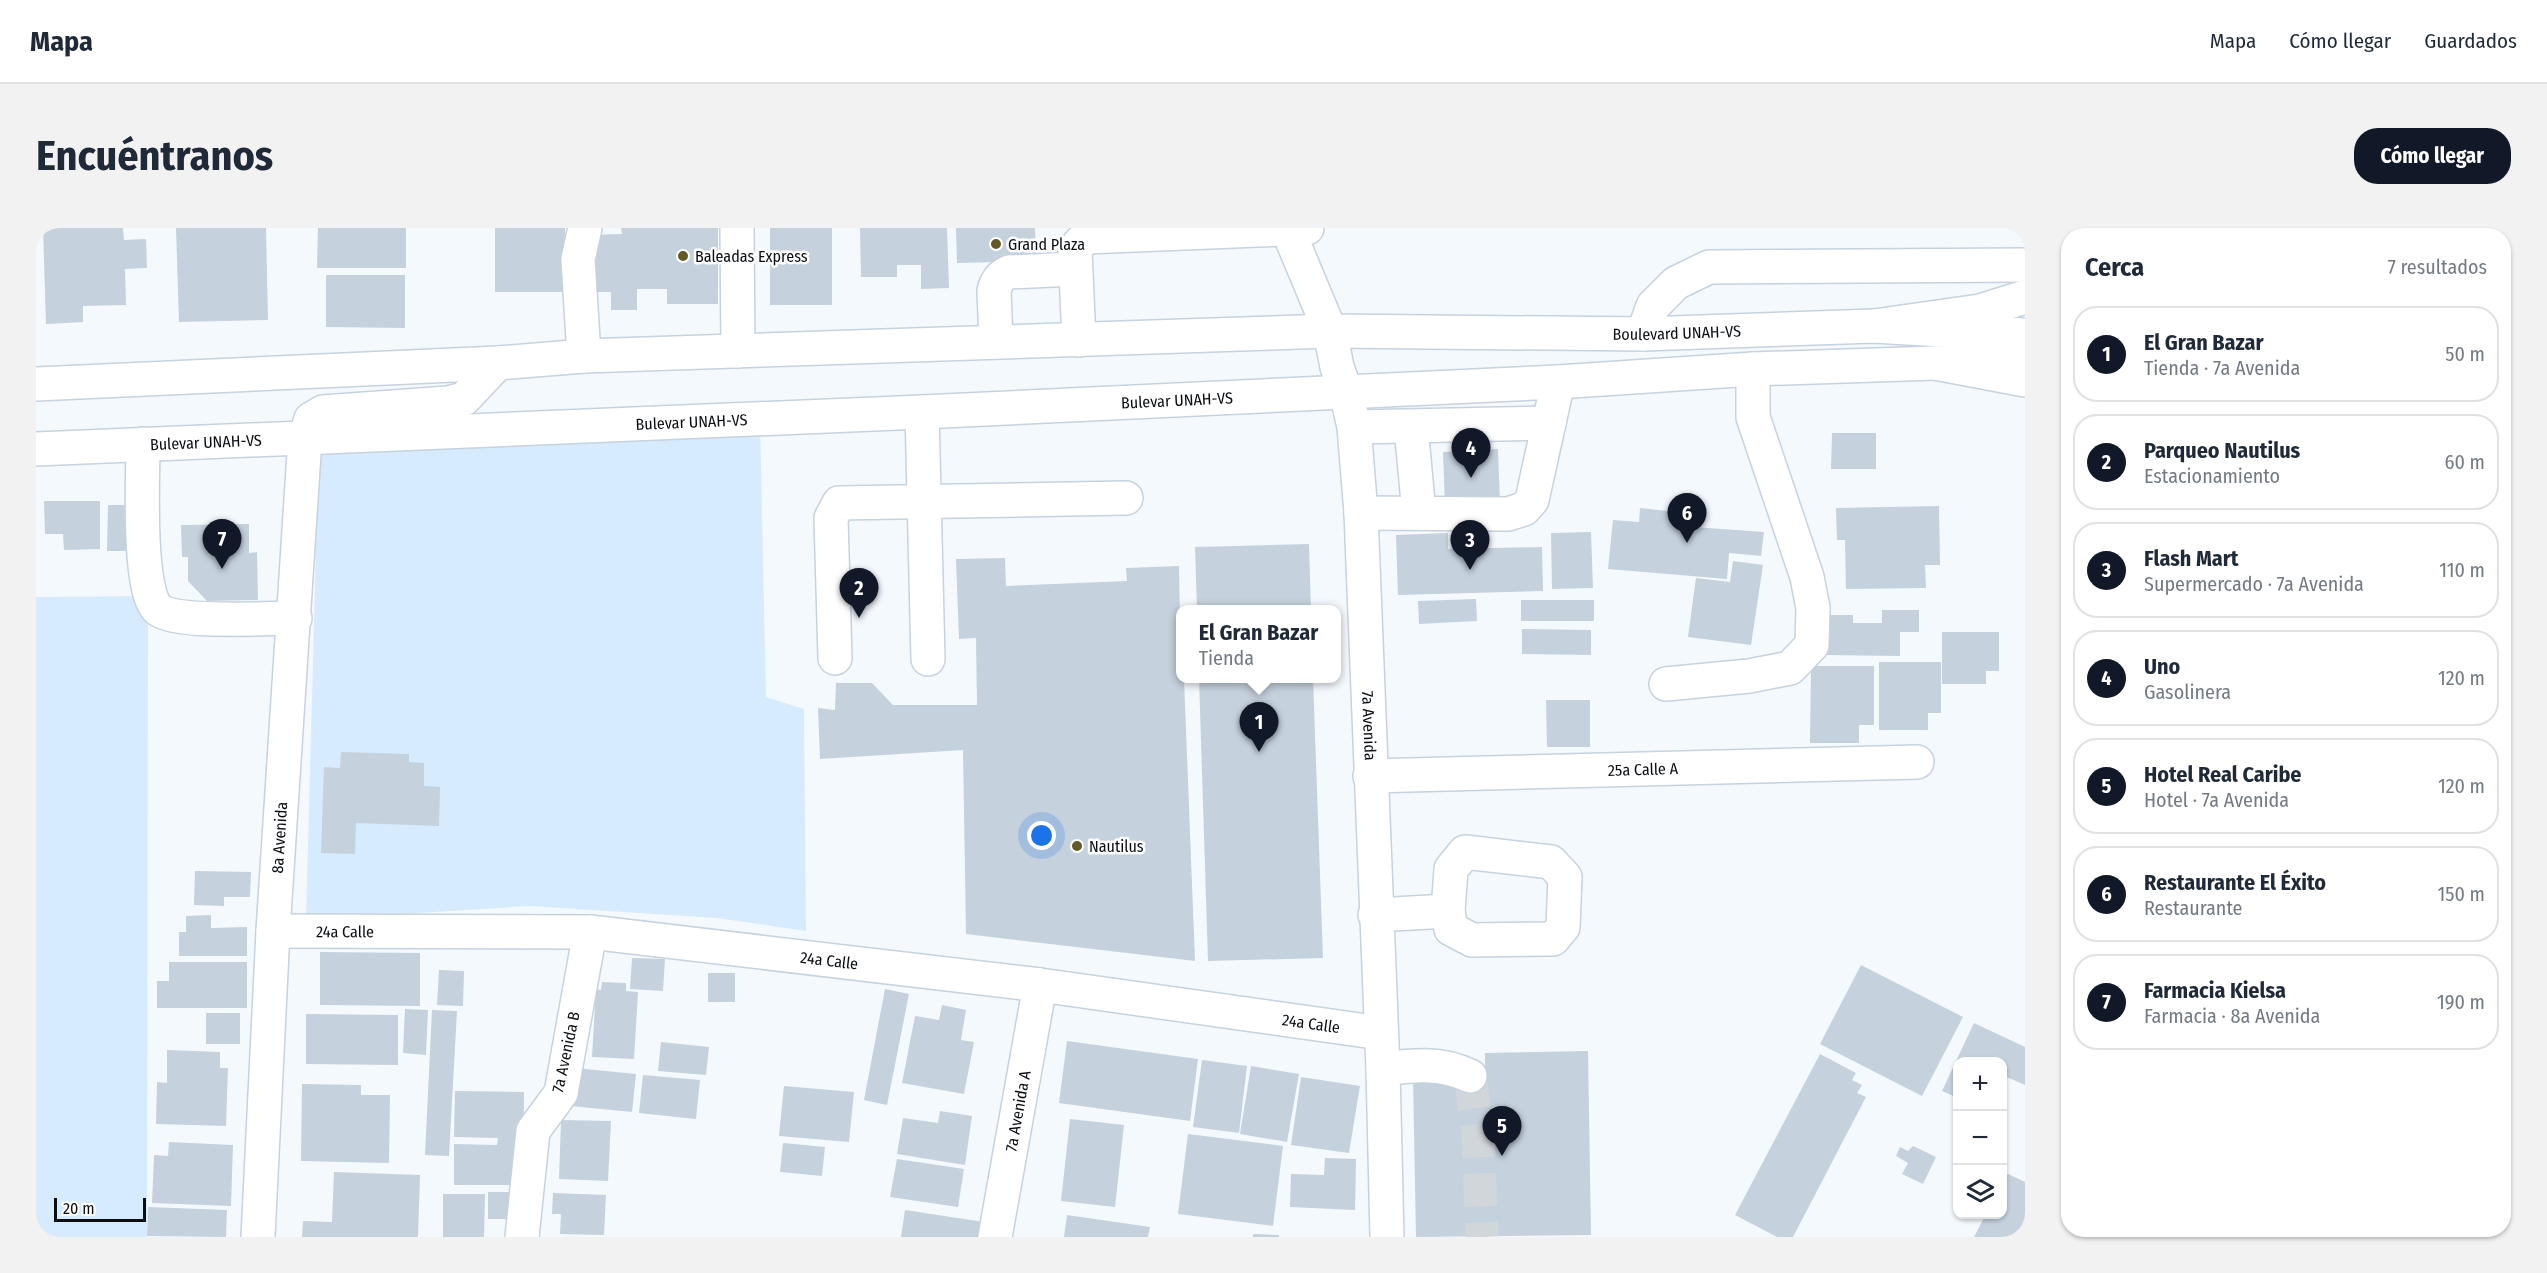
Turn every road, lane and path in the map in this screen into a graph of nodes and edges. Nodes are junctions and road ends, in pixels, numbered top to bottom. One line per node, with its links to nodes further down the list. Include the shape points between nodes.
1 (585, 228): 14 (main road, via 578,259)
2 (737, 228): 13 (main road)
3 (1294, 228): 5 (main road, via 1086,237 1075,251); 8 (main road, 7a Avenida)
4 (2025, 265): 9 (main road, via 1709,267 1676,283 1653,306)
5 (1075, 270): 11 (main road); 12 (main road, via 1003,275 994,291)
6 (2025, 297): 7 (main road, via 1980,311)
7 (1874, 326): 9 (main road, Boulevard UNAH-VS); 10 (main road, Boulevard UNAH-VS)
8 (1330, 331): 9 (main road, Boulevard UNAH-VS); 11 (main road); 22 (main road, 7a Avenida)
9 (1643, 334)
10 (2025, 335)
11 (1078, 340): 12 (main road)
12 (996, 342): 13 (main road)
13 (738, 351): 14 (main road)
14 (584, 356): 16 (main road)
15 (2025, 360): 17 (main road)
16 (498, 363): 21 (main road); 27 (main road, via 464,399 323,412 310,419)
17 (1935, 363): 18 (main road); 19 (main road)
18 (1753, 369): 20 (main road); 37 (main road, via 1753,417 1807,577 1813,608 1812,645 1790,668)
19 (2025, 380)
20 (1558, 382): 22 (main road); 24 (main road)
21 (36, 384)
22 (1346, 392): 23 (main road, Bulevar UNAH-VS); 25 (main road, 7a Avenida)
23 (922, 412): 27 (main road, Bulevar UNAH-VS); 31 (main road)
24 (1549, 423): 26 (main road); 33 (main road, via 1532,500 1524,509 1508,513)
25 (1354, 427): 26 (main road); 32 (main road, 7a Avenida)
26 (1412, 427): 33 (main road)
27 (305, 438): 28 (main road, Bulevar UNAH-VS); 34 (main road, 8a Avenida)
28 (143, 444): 29 (main road, Bulevar UNAH-VS); 34 (main road, via 144,564 148,594 157,609 177,617)
29 (36, 449)
30 (1126, 498): 31 (main road)
31 (924, 503): 35 (main road, via 838,503 831,518); 36 (main road)
32 (1360, 513): 33 (main road); 39 (main road, 7a Avenida)
33 (1419, 513)
34 (295, 618): 42 (main road, 8a Avenida)
35 (835, 658)
36 (928, 659)
37 (1666, 684)
38 (1917, 762): 39 (main road, 25a Calle A)
39 (1370, 776): 41 (main road, 7a Avenida)
40 (1448, 911): 41 (main road)
41 (1375, 915): 45 (main road, 7a Avenida)
42 (273, 931): 43 (main road, 24a Calle); 48 (main road, 8a Avenida)
43 (590, 932): 44 (main road, 24a Calle); 49 (main road, 7a Avenida B, via 561,1093 533,1131)
44 (1040, 985): 45 (main road, 24a Calle); 50 (main road, 7a Avenida A)
45 (1381, 1033): 46 (main road, 7a Avenida)
46 (1383, 1069): 47 (main road, via 1436,1065); 51 (main road, 7a Avenida)
47 (1470, 1076)
48 (258, 1237)
49 (522, 1237)
50 (995, 1237)
51 (1387, 1237)

